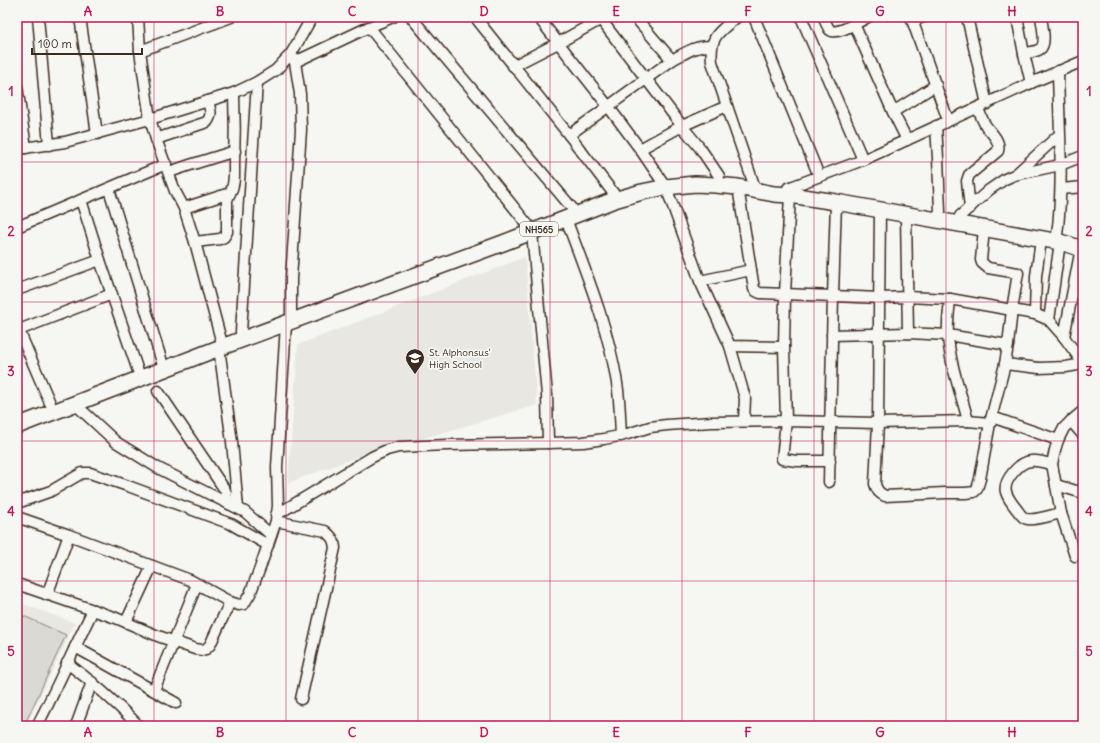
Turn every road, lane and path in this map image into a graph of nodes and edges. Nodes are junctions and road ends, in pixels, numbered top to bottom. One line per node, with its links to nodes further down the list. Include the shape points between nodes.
1 (38, 17): 54 (street)
2 (80, 17): 49 (street)
3 (138, 17): 27 (street)
4 (231, 17): 22 (street)
5 (312, 17): 29 (street)
6 (393, 17): 24 (street)
7 (411, 17): 80 (street)
8 (475, 17): 32 (street)
9 (538, 17): 25 (street)
10 (635, 17): 30 (street)
11 (737, 17): 26 (street, via 721,31)
12 (754, 17): 64 (street)
13 (801, 17): 59 (street)
14 (824, 17): 23 (street, via 833,32)
15 (868, 17): 23 (street)
16 (923, 17): 21 (street)
17 (967, 17): 43 (street)
18 (1017, 17): 28 (street)
19 (1041, 17): 28 (street, via 1043,45)
20 (601, 18): 25 (street); 34 (street)
21 (912, 19): 37 (street)
22 (215, 20): 27 (street)
23 (854, 24): 44 (street)
24 (369, 27): 29 (street); 83 (street)
25 (558, 43): 32 (street); 41 (street)
26 (712, 46): 30 (street, via 695,48); 42 (street, via 712,62)
27 (140, 51): 45 (street)
28 (1024, 54): 36 (street)
29 (293, 58): 35 (street); 103 (street, via 300,94 301,130)
30 (672, 60): 34 (street)
31 (1083, 61): 33 (street)
32 (513, 66): 50 (street)
33 (1058, 71): 36 (street); 51 (street)
34 (647, 79): 41 (street); 47 (street)
35 (257, 82): 39 (street); 106 (street)
36 (1031, 83): 43 (street)
37 (936, 85): 44 (street); 46 (street)
38 (17, 86): 55 (street)
39 (234, 93): 40 (street); 57 (street)
40 (208, 101): 45 (street); 52 (street, via 211,112 207,122)
41 (608, 106): 50 (street); 56 (street)
42 (726, 106): 47 (street); 65 (street)
43 (982, 106): 46 (street); 79 (street, via 983,120 999,147 998,151 969,175)
44 (893, 112): 53 (street)
45 (150, 119): 49 (street); 52 (street)
46 (948, 120): 48 (street)
47 (682, 126): 56 (street); 63 (street)
48 (936, 126): 53 (street); 78 (street)
49 (97, 134): 54 (street)
50 (569, 135): 73 (street)
51 (1060, 135): 60 (street); 62 (street)
52 (156, 139): 61 (street)
53 (907, 140): 59 (street)
54 (49, 145): 55 (street)
55 (22, 148)
56 (640, 148): 66 (street)
57 (235, 151): 61 (street, via 190,165); 72 (street, via 233,186)
58 (1083, 156): 60 (street)
59 (863, 160): 64 (street)
60 (1060, 165): 62 (street); 70 (street)
61 (168, 168): 69 (street); 76 (street, via 175,191)
62 (1014, 175): 79 (street, via 988,190)
63 (719, 176): 65 (highway, NH565); 66 (highway, NH565, via 689,177)
64 (819, 176): 71 (street)
65 (753, 182): 71 (highway, NH565)
66 (663, 184): 67 (highway, NH565); 73 (highway, NH565, via 640,185); 80 (highway, NH565); 93 (street)
67 (738, 187): 71 (highway, NH565, via 774,194); 90 (street)
68 (1083, 187): 70 (street)
69 (109, 189): 74 (street); 116 (street)
70 (1061, 189): 85 (street)
71 (789, 192): 75 (highway, NH565); 78 (highway, NH565); 96 (street)
72 (230, 193): 76 (street); 87 (street, via 227,200 227,232 224,237)
73 (614, 194): 80 (highway, NH565)
74 (82, 200): 82 (street); 89 (street)
75 (836, 202): 77 (highway, NH565); 97 (street)
76 (184, 208): 87 (street)
77 (880, 210): 81 (highway, NH565); 99 (street)
78 (940, 212): 79 (highway, NH565)
79 (965, 212): 85 (highway, NH565)
80 (569, 214): 83 (highway, NH565); 134 (street, via 612,358 618,392)
81 (906, 215): 84 (highway, NH565); 98 (street)
82 (17, 227)
83 (530, 229): 103 (highway, NH565); 136 (street, via 547,395)
84 (984, 230): 86 (highway, NH565); 91 (street, via 982,263 988,268)
85 (1058, 239): 86 (highway, NH565); 88 (highway, NH565); 104 (street)
86 (1041, 240): 92 (street)
87 (195, 242): 112 (street)
88 (1082, 246): 111 (street)
89 (100, 260): 94 (street); 95 (street)
90 (751, 270): 93 (street); 96 (street, via 756,291)
91 (1018, 273): 92 (street); 101 (street)
92 (1036, 276): 102 (street)
93 (700, 281): 114 (street)
94 (17, 290)
95 (112, 294): 105 (street); 119 (street)
96 (785, 294): 97 (street); 115 (street)
97 (833, 296): 99 (street); 109 (street)
98 (907, 297): 99 (street); 100 (street); 107 (street)
99 (880, 298): 108 (street)
100 (950, 299): 101 (street); 110 (street)
101 (1012, 310): 102 (street); 113 (street)
102 (1034, 314): 104 (street)
103 (288, 319): 106 (highway, NH565); 112 (highway, NH565); 146 (street, via 277,467)
104 (1049, 320): 111 (street)
105 (18, 328): 121 (street)
106 (241, 332): 112 (highway, NH565)
107 (908, 333): 108 (street); 110 (street)
108 (879, 334): 109 (street); 131 (street)
109 (832, 335): 129 (street)
110 (948, 335): 113 (street); 130 (street, via 952,363)
111 (1064, 337): 118 (street)
112 (220, 344): 116 (highway, NH565); 122 (highway, NH565); 143 (street, via 232,442)
113 (1008, 345): 117 (street)
114 (730, 346): 115 (street); 128 (street, via 744,398)
115 (784, 347): 126 (street)
116 (162, 362): 119 (highway, NH565)
117 (1005, 364): 118 (street, via 1039,368); 125 (street)
118 (1083, 364)
119 (138, 371): 121 (highway, NH565)
120 (158, 391): 143 (street)
121 (50, 403): 124 (highway, NH565)
122 (75, 404): 132 (highway, NH565); 143 (street, via 116,442 158,468)
123 (1083, 411): 127 (street)
124 (17, 416)
125 (991, 420): 130 (street); 131 (street, via 980,479 974,492 885,496 876,489 875,484); 135 (street)
126 (786, 421): 128 (street); 129 (street); 137 (street, via 782,459)
127 (1071, 421): 133 (street); 135 (street)
128 (744, 422): 134 (street, via 667,425 650,427)
129 (830, 422): 131 (street); 137 (street)
130 (968, 422): 131 (street)
131 (878, 423)
132 (17, 426)
133 (1083, 435)
134 (621, 436): 136 (street, via 583,442)
135 (1058, 440): 138 (street)
136 (548, 443): 146 (street, via 399,447 386,450)
137 (830, 461): 139 (street)
138 (1052, 464): 140 (street); 144 (street, via 1030,461 1022,464 1011,476 1006,493 1015,508 1027,519)
139 (829, 482)
140 (1056, 485): 141 (street); 144 (street)
141 (1083, 493)
142 (17, 503): 149 (street, via 51,491 82,473 90,473 231,524)
143 (234, 506): 148 (street, via 245,512)
144 (1061, 513): 150 (street)
145 (17, 517): 147 (street)
146 (276, 518): 148 (street); 163 (street, via 325,531 334,540 335,548)
147 (69, 535): 151 (street); 154 (street)
148 (271, 535): 149 (street)
149 (268, 545): 155 (street, via 247,600 239,605)
150 (1075, 556)
151 (152, 566): 153 (street); 157 (street)
152 (17, 584): 154 (street)
153 (197, 584): 155 (street); 158 (street)
154 (47, 595): 156 (street)
155 (230, 602): 158 (street, via 206,649 195,649)
156 (93, 610): 157 (street); 159 (street)
157 (126, 622): 158 (street)
158 (174, 641): 162 (street)
159 (75, 647): 160 (street); 162 (street)
160 (67, 663): 161 (street); 165 (street)
161 (92, 682): 166 (street); 167 (street)
162 (154, 690): 164 (street)
163 (301, 699)
164 (176, 702)
165 (37, 726)
166 (76, 726)
167 (139, 726)

